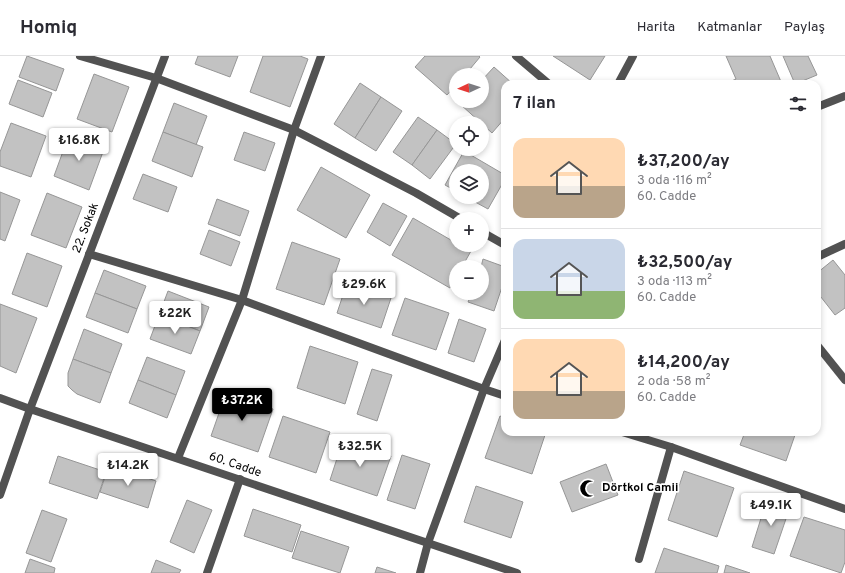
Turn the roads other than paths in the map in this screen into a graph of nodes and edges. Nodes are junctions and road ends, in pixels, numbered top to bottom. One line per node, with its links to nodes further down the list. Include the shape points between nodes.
1 (80, 56): 6 (street)
2 (165, 56): 6 (street, 22. Sokak)
3 (321, 56): 11 (street)
4 (516, 56): 7 (street)
5 (633, 56): 8 (street)
6 (156, 78): 11 (street); 16 (street, 22. Sokak)
7 (544, 80)
8 (620, 80)
9 (845, 96): 10 (street)
10 (821, 105)
11 (294, 130): 12 (street); 18 (street)
12 (449, 212)
13 (489, 236): 14 (street)
14 (501, 243)
15 (845, 244): 17 (street)
16 (89, 254): 18 (street); 25 (street, 22. Sokak)
17 (821, 255)
18 (242, 300): 22 (street); 28 (street)
19 (501, 349): 22 (street)
20 (821, 350): 21 (street)
21 (845, 380)
22 (484, 389): 23 (street); 32 (street)
23 (501, 395)
24 (0, 398): 25 (street, 60. Cadde)
25 (30, 409): 28 (street, 60. Cadde); 30 (street)
26 (635, 436): 27 (street)
27 (671, 447): 31 (street); 33 (street)
28 (178, 458): 29 (street, 60. Cadde)
29 (240, 479): 32 (street, 60. Cadde); 34 (street)
30 (0, 495)
31 (845, 509)
32 (428, 543): 35 (street); 36 (street, 60. Cadde)
33 (639, 559)
34 (207, 573)
35 (420, 573)
36 (517, 573)

